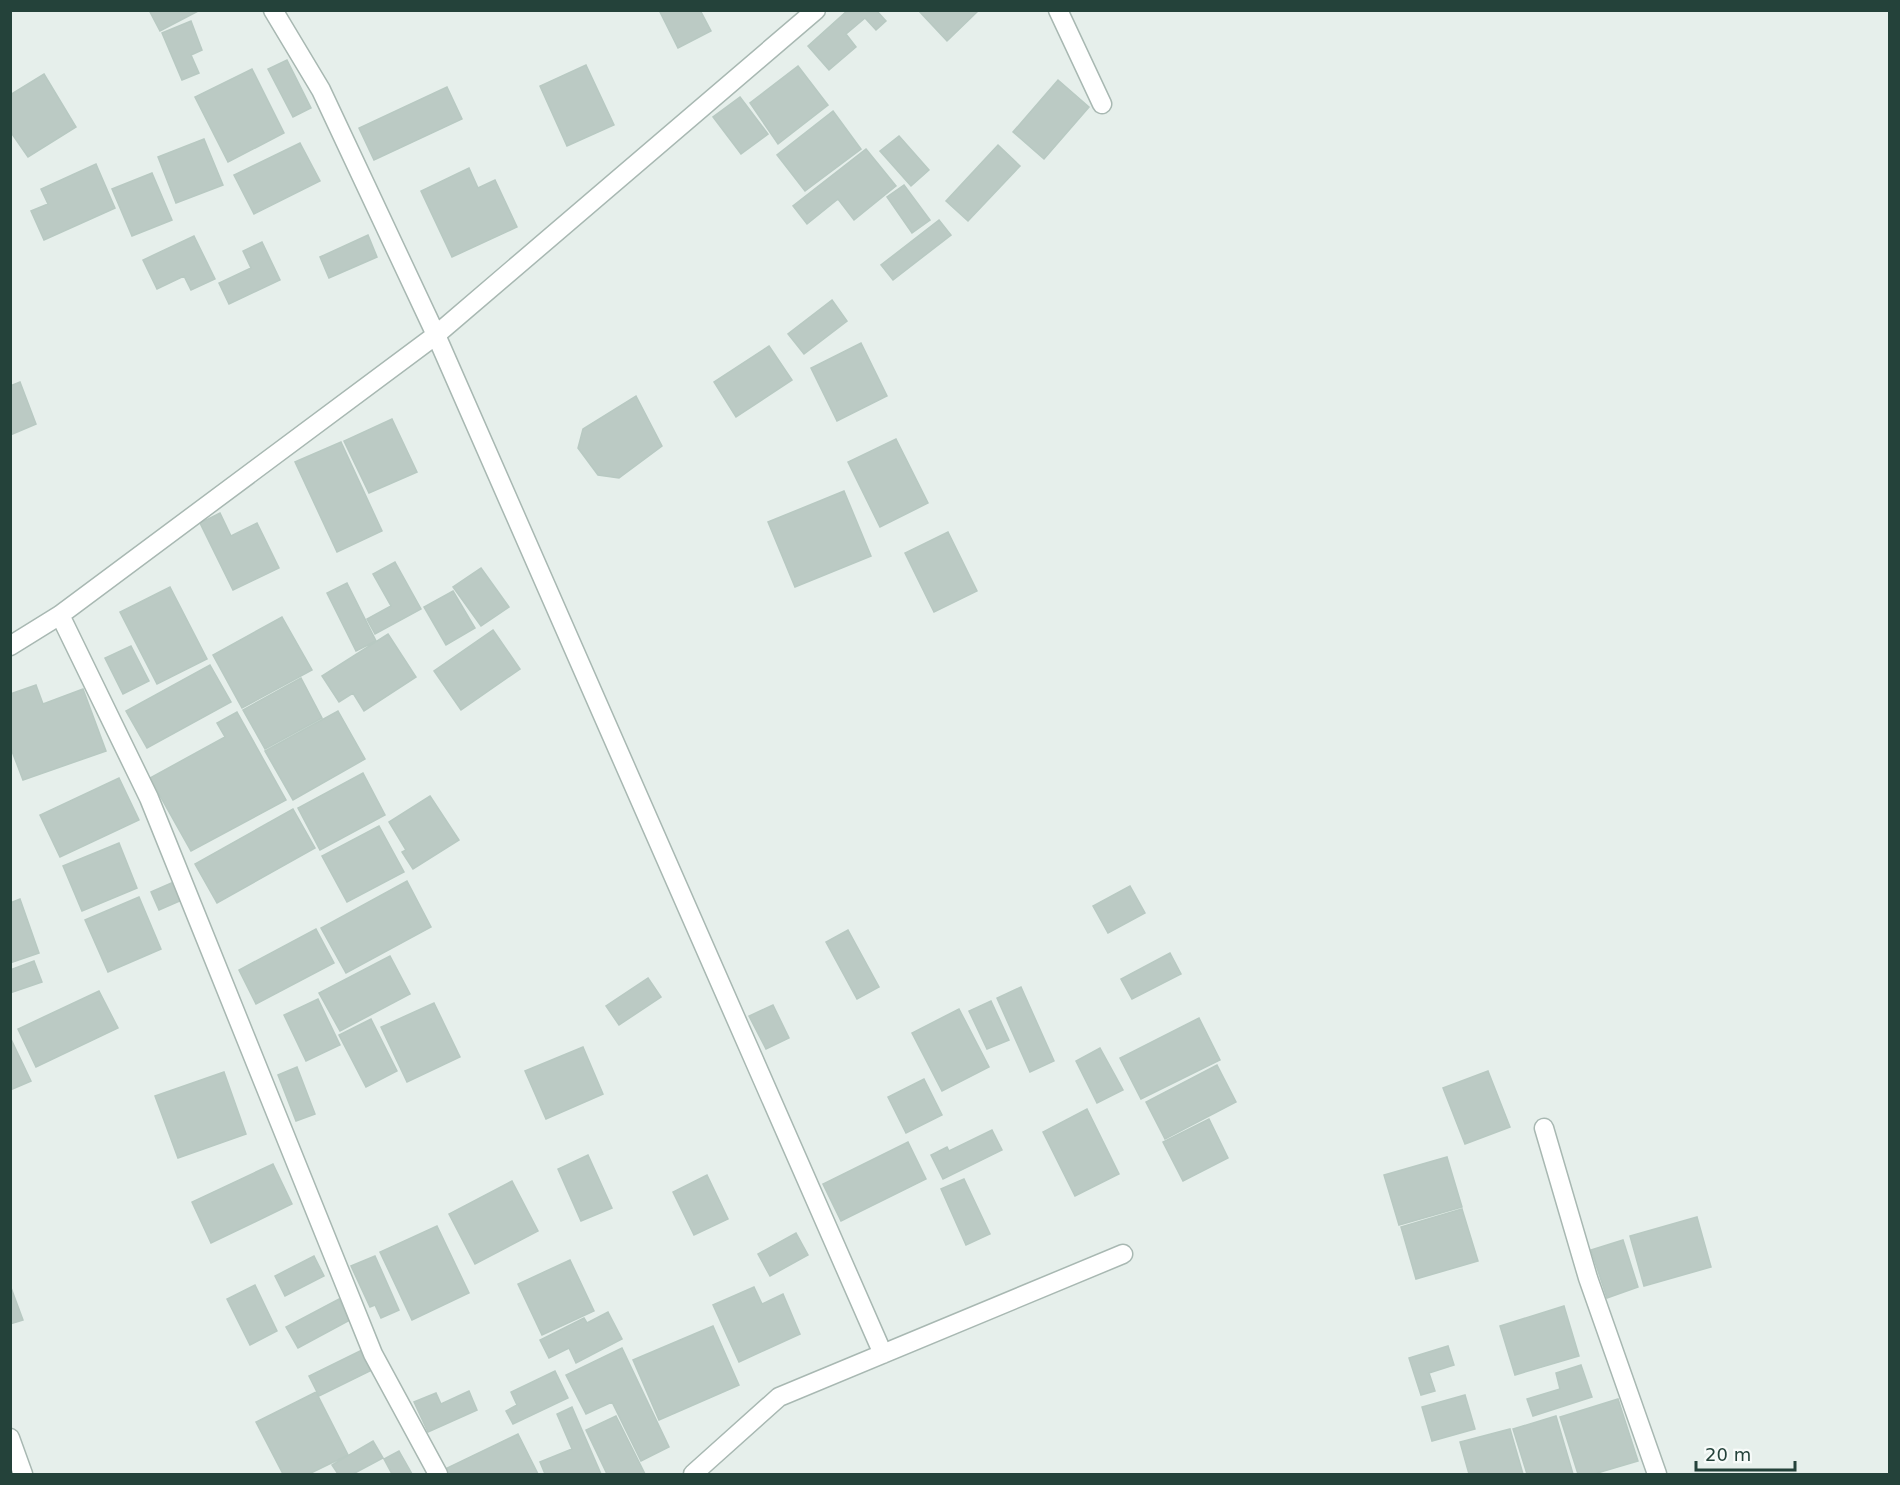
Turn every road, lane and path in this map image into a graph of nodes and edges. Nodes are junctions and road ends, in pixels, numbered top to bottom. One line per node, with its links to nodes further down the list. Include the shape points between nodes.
1 (273, 10): 5 (street, via 321,90)
2 (816, 10): 5 (street)
3 (1058, 10): 4 (street)
4 (1102, 104)
5 (436, 335): 6 (street); 10 (street)
6 (60, 615): 7 (street); 13 (street, via 149,798 373,1354)
7 (10, 646)
8 (1544, 1128): 15 (street, via 1588,1278)
9 (1123, 1254): 10 (street)
10 (883, 1354): 14 (street, via 779,1397)
11 (10, 1438): 12 (street)
12 (22, 1474)
13 (438, 1474)
14 (693, 1474)
15 (1657, 1474)

